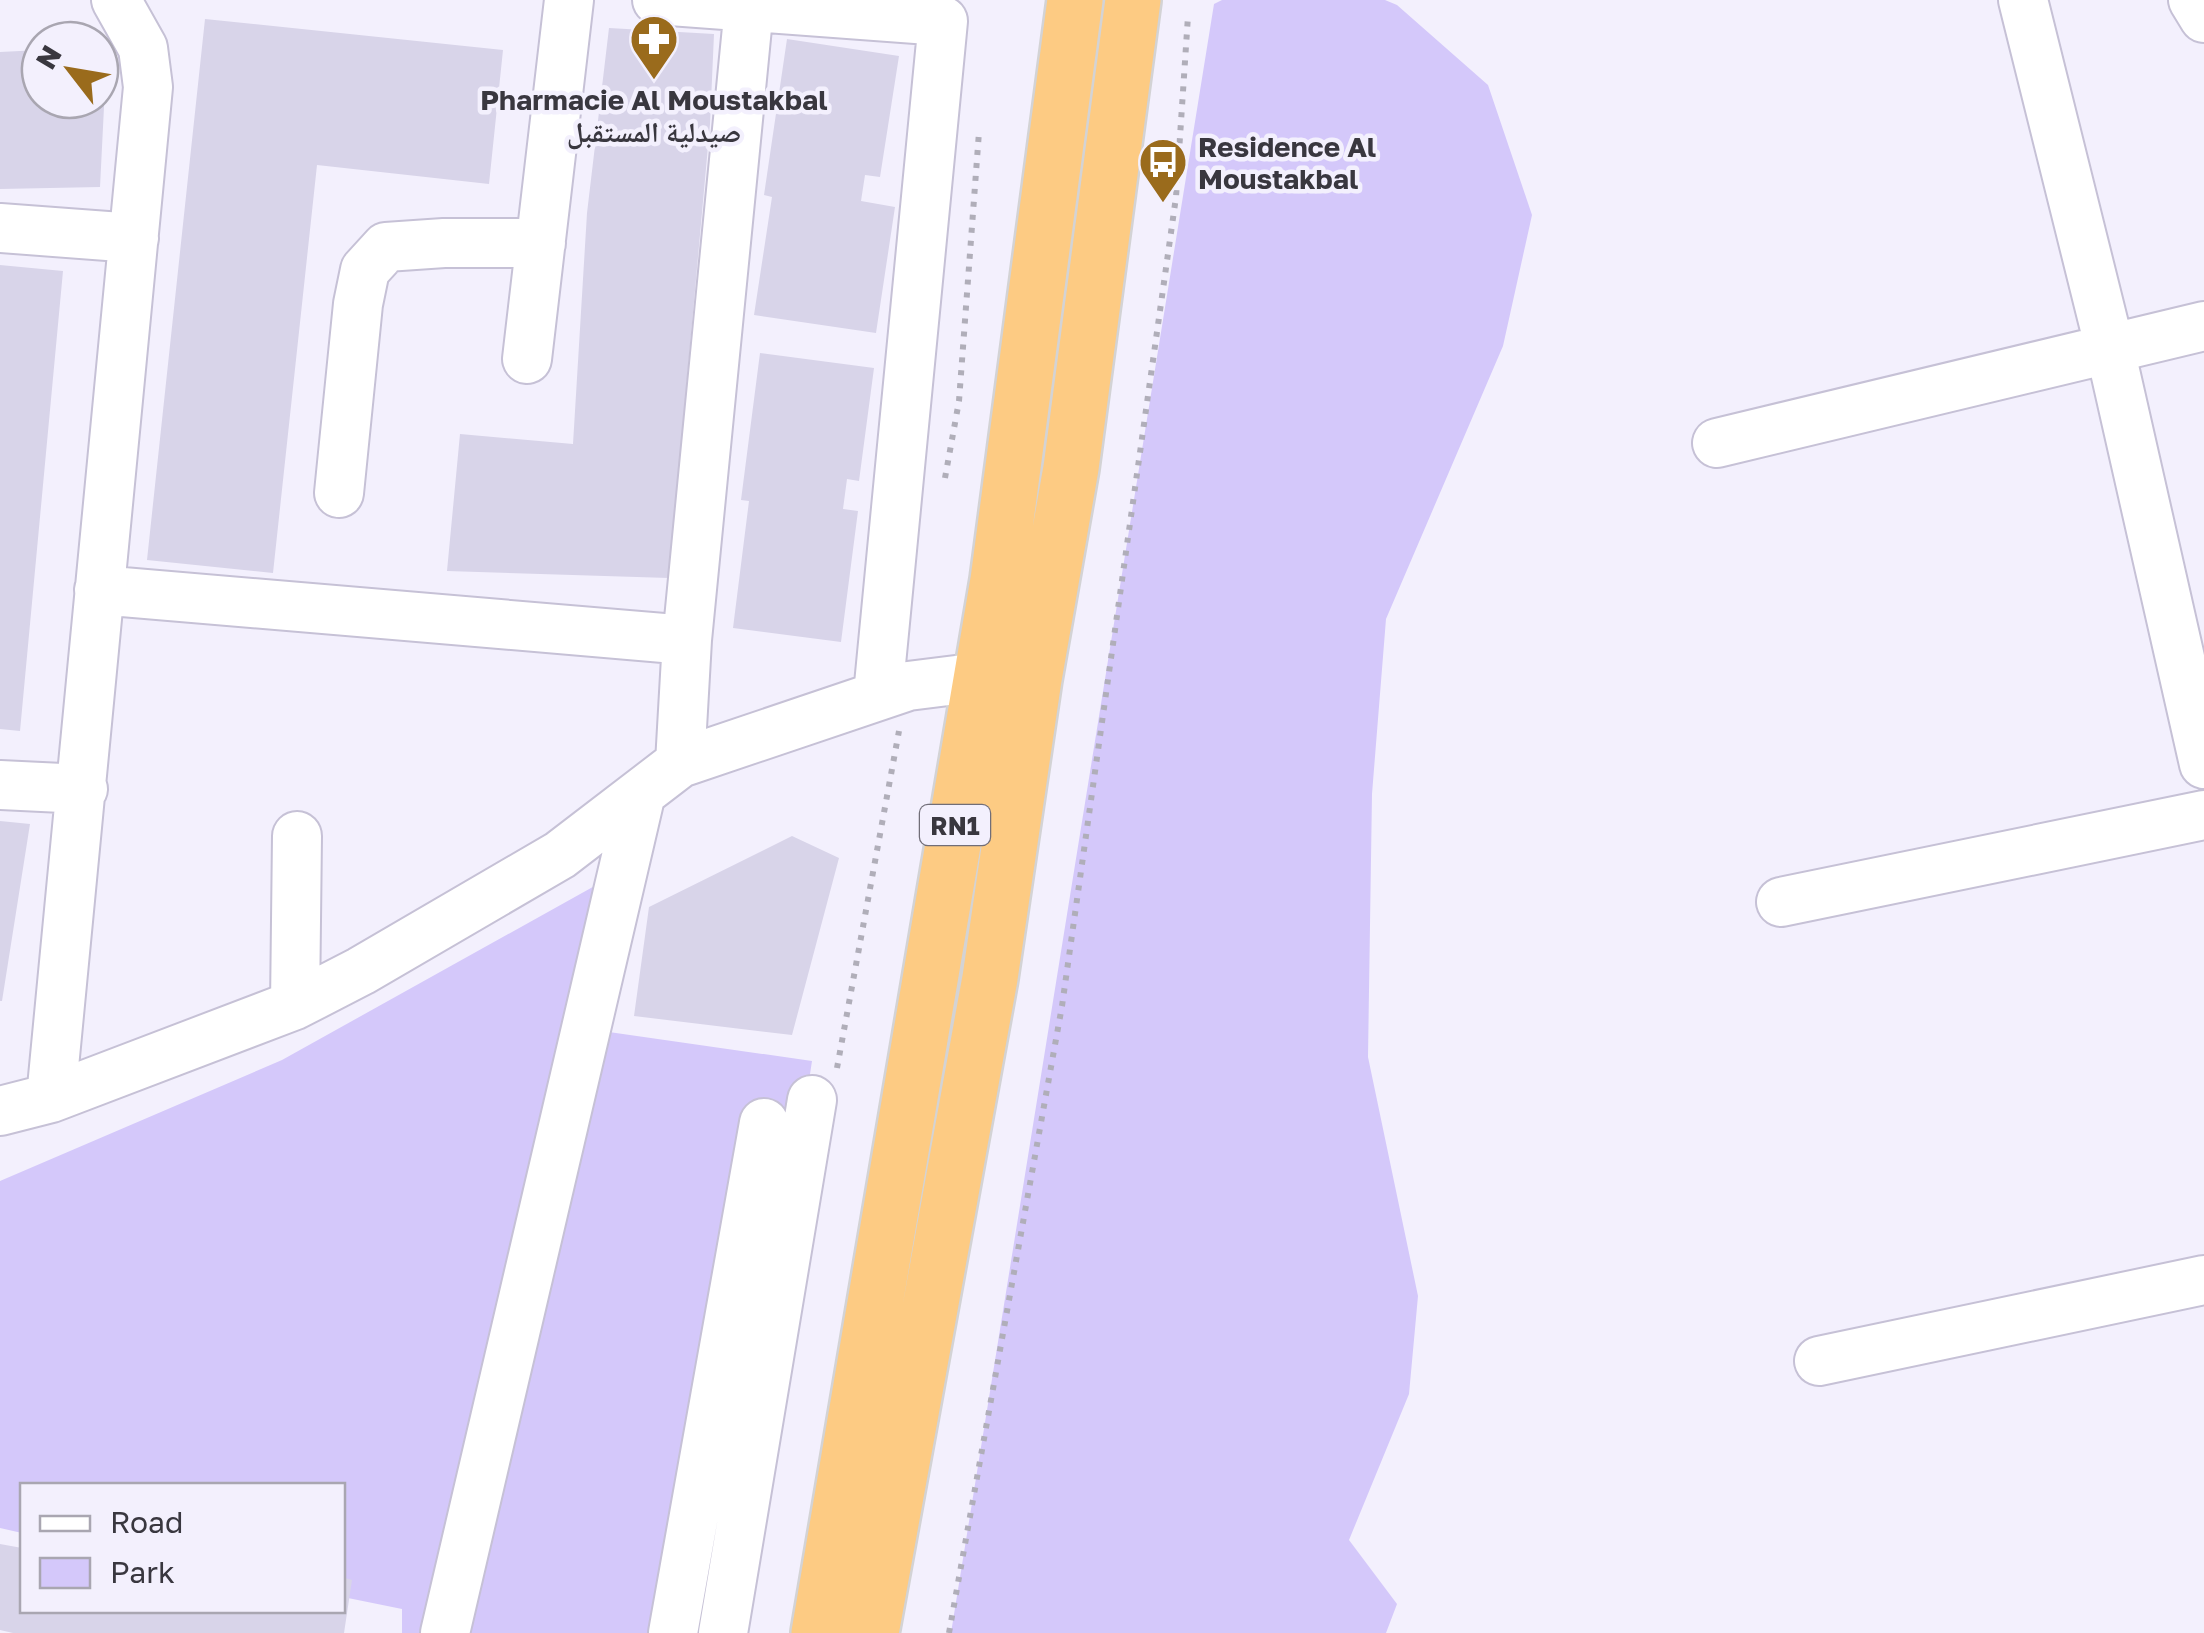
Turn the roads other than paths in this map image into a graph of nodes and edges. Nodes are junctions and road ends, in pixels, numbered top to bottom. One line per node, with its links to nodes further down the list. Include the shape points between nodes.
1 (116, 0): 11 (street, via 143,48 148,88)
2 (569, 0): 12 (street)
3 (657, 0): 8 (street)
4 (1075, 0): 20 (highway, RN1)
5 (1133, 0): 21 (highway, RN1, via 1085,375)
6 (2023, 0): 14 (street)
7 (2192, 0): 9 (street)
8 (779, 6): 19 (street); 22 (street, via 942,22)
9 (2204, 18)
10 (0, 228): 11 (street)
11 (134, 238): 18 (street)
12 (540, 243): 15 (street); 17 (street, via 386,247 365,270)
13 (2204, 326): 14 (street)
14 (2110, 349): 16 (street); 24 (street)
15 (526, 359)
16 (1717, 443)
17 (339, 492)
18 (99, 590): 19 (street); 26 (street)
19 (687, 640): 23 (street)
20 (980, 677): 21 (street); 22 (street); 41 (highway, RN1)
21 (1034, 679): 42 (highway, RN1, via 990,978)
22 (893, 690): 23 (street)
23 (680, 763): 27 (street)
24 (2204, 764)
25 (0, 785): 26 (street)
26 (83, 789): 33 (street)
27 (641, 793): 31 (street, via 560,855); 38 (street)
28 (2204, 815): 30 (street)
29 (296, 836): 31 (street)
30 (1781, 902)
31 (294, 1004): 33 (street)
32 (824, 1089): 40 (street)
33 (50, 1098): 34 (street)
34 (0, 1111)
35 (764, 1122): 39 (street)
36 (2204, 1280): 37 (street)
37 (1819, 1361)
38 (445, 1633)
39 (673, 1633)
40 (723, 1633)
41 (819, 1633)
42 (871, 1633)

